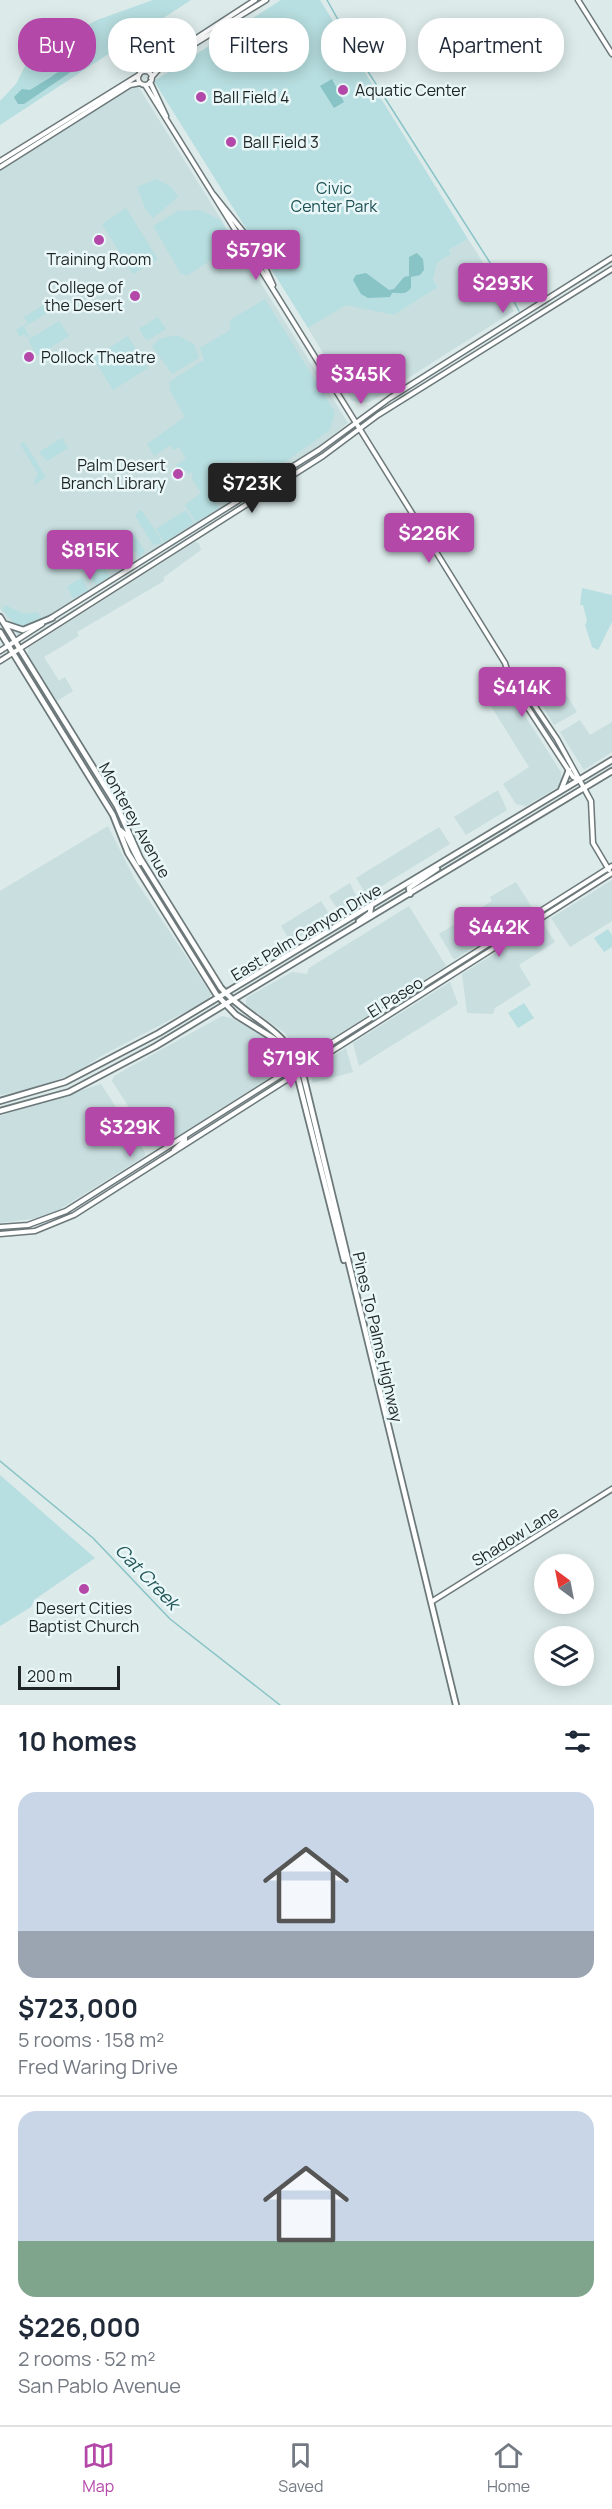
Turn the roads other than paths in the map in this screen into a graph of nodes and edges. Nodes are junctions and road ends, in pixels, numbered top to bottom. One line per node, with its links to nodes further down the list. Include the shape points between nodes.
1 (255, 0): 4 (street)
2 (266, 0): 9 (street, via 165,63)
3 (578, 0): 5 (street)
4 (197, 38)
5 (612, 54)
6 (144, 72): 8 (street)
7 (147, 72): 9 (street)
8 (139, 75): 10 (street); 12 (street)
9 (151, 80): 10 (street); 11 (street)
10 (142, 84): 11 (street); 13 (street, via 130,85)
11 (167, 121): 14 (street)
12 (0, 161)
13 (0, 167)
14 (212, 194): 15 (street); 16 (street)
15 (252, 244): 16 (street); 17 (street, via 259,248)
16 (247, 249): 18 (street)
17 (258, 255): 18 (street); 21 (street)
18 (253, 257): 21 (street)
19 (612, 258): 22 (street)
20 (612, 269): 23 (street)
21 (275, 291): 22 (street)
22 (354, 423): 23 (street); 25 (street, via 319,450)
23 (358, 430): 30 (street); 34 (street)
24 (0, 617): 26 (main road, Monterey Avenue)
25 (52, 618): 26 (main road, via 23,630); 28 (street)
26 (3, 623): 28 (main road, Monterey Avenue)
27 (0, 632): 29 (main road, Monterey Avenue)
28 (15, 642): 29 (street); 30 (main road, Monterey Avenue)
29 (8, 646): 31 (street); 32 (main road, Monterey Avenue)
30 (19, 649): 32 (street); 46 (main road, Monterey Avenue)
31 (0, 651)
32 (13, 653): 33 (street); 43 (main road, Monterey Avenue)
33 (0, 661)
34 (505, 663): 35 (street); 36 (street)
35 (513, 671): 36 (street); 37 (street, via 518,672)
36 (508, 673): 38 (street, via 507,681)
37 (521, 680): 38 (street); 42 (street)
38 (513, 685): 40 (street)
39 (612, 760): 42 (main road, East Palm Canyon Drive)
40 (569, 770): 42 (street); 45 (main road)
41 (612, 771): 44 (main road, East Palm Canyon Drive)
42 (579, 780): 44 (street); 45 (main road, East Palm Canyon Drive)
43 (94, 784): 46 (main road); 47 (main road, Monterey Avenue)
44 (584, 788): 49 (street, via 592,810 593,843); 52 (main road, East Palm Canyon Drive)
45 (561, 791): 48 (main road, East Palm Canyon Drive)
46 (111, 796): 50 (main road, Monterey Avenue)
47 (119, 829): 50 (main road); 56 (main road, Monterey Avenue, via 128,853)
48 (441, 865): 52 (main road, via 410,887); 53 (main road, East Palm Canyon Drive)
49 (610, 868): 51 (street); 59 (street, El Paseo)
50 (148, 872): 55 (main road, Monterey Avenue)
51 (612, 874): 59 (street, El Paseo)
52 (410, 894): 54 (main road, East Palm Canyon Drive)
53 (371, 907): 54 (main road, via 370,913); 55 (main road, East Palm Canyon Drive)
54 (348, 931): 57 (main road, East Palm Canyon Drive)
55 (227, 994): 56 (main road, East Palm Canyon Drive); 57 (main road, Monterey Avenue)
56 (219, 999): 58 (main road, Monterey Avenue); 61 (main road, East Palm Canyon Drive, via 77,1077)
57 (233, 1002): 58 (main road, East Palm Canyon Drive); 59 (main road, Pines To Palms Highway, via 270,1026 287,1044)
58 (226, 1006): 59 (main road, Pines To Palms Highway, via 276,1040); 63 (main road, East Palm Canyon Drive, via 82,1086)
59 (298, 1068): 60 (street, El Paseo); 62 (street); 70 (main road, Pines To Palms Highway)
60 (242, 1100): 62 (street); 64 (street); 65 (street, El Paseo)
61 (0, 1101)
62 (251, 1102): 64 (street)
63 (0, 1111)
64 (225, 1119): 66 (street)
65 (185, 1137): 66 (street); 67 (street, El Paseo, via 58,1215 28,1225)
66 (174, 1151): 68 (street, via 63,1221 35,1231)
67 (0, 1227)
68 (0, 1234)
69 (612, 1489): 70 (street, Shadow Lane)
70 (431, 1602): 71 (main road, Pines To Palms Highway)
71 (456, 1705)

